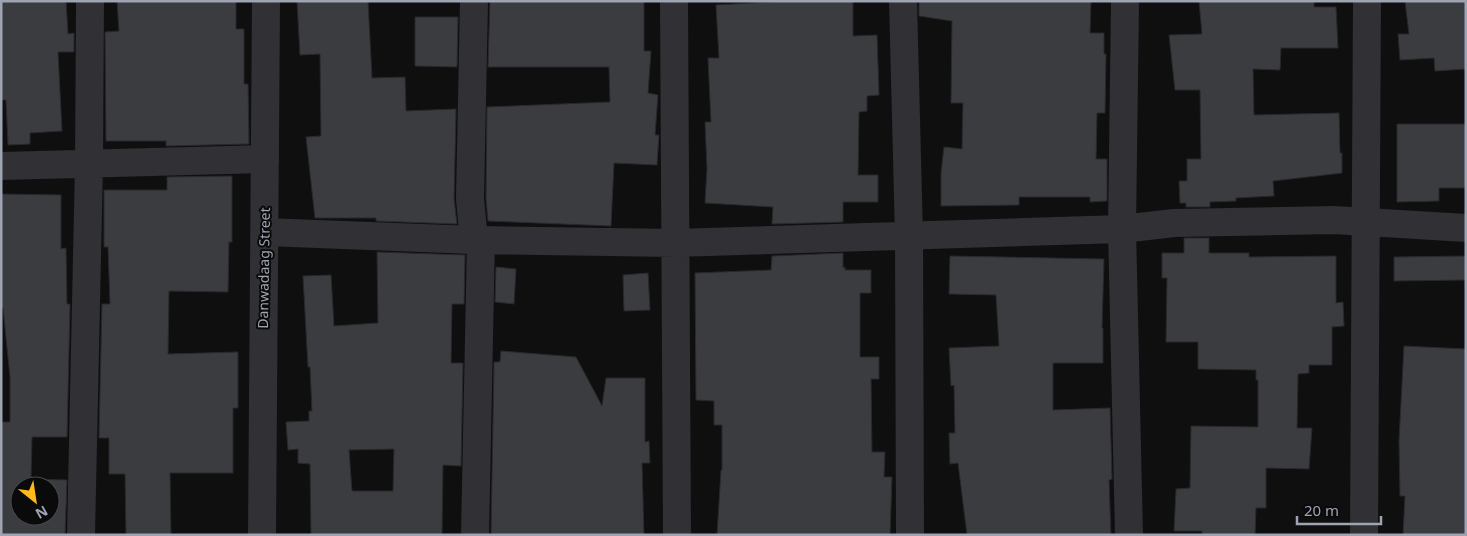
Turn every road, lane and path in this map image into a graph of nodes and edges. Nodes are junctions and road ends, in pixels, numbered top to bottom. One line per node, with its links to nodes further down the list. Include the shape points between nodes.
1 (90, 1): 9 (street)
2 (266, 1): 8 (street, Danwadaag Street)
3 (474, 1): 16 (street, via 470,199)
4 (674, 1): 17 (street)
5 (903, 1): 15 (street)
6 (1125, 1): 13 (street)
7 (1367, 1): 11 (street)
8 (265, 159): 9 (street); 14 (street, Danwadaag Street)
9 (89, 164): 10 (street); 18 (street)
10 (1, 166)
11 (1367, 223): 12 (street); 13 (street, via 1334,220 1174,223); 24 (street)
12 (1466, 228)
13 (1122, 230): 15 (street); 23 (street)
14 (265, 232): 16 (street); 19 (street, Danwadaag Street)
15 (908, 236): 17 (street); 22 (street)
16 (477, 240): 17 (street); 20 (street)
17 (675, 243): 21 (street)
18 (81, 535)
19 (262, 535)
20 (475, 535)
21 (677, 535)
22 (910, 535)
23 (1129, 535)
24 (1364, 535)

